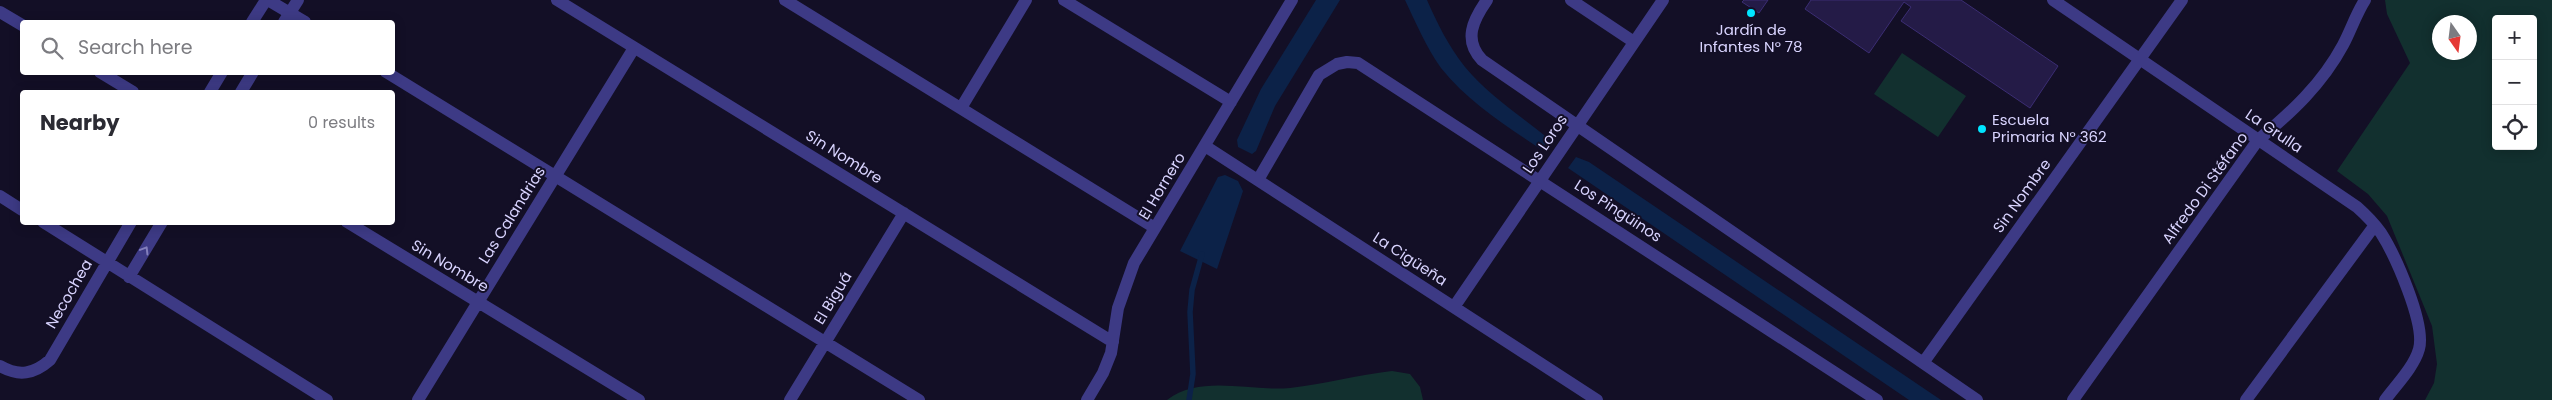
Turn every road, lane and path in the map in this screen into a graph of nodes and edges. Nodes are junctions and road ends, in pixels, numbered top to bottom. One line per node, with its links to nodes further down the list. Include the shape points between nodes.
1 (267, 0): 15 (street); 16 (street)
2 (298, 0): 15 (street)
3 (557, 0): 19 (street, Sin Nombre)
4 (785, 0): 29 (street)
5 (1026, 0): 29 (street)
6 (1064, 0): 28 (street)
7 (1292, 0): 28 (street, El Hornero)
8 (1487, 0): 30 (street, via 1473,23 1471,40 1477,54)
9 (1571, 0): 18 (street)
10 (1663, 0): 18 (street, Los Loros)
11 (2053, 0): 20 (street, La Grulla)
12 (2182, 0): 20 (street, Sin Nombre)
13 (2365, 0): 31 (street, Alfredo Di Stéfano, via 2322,79 2293,112)
14 (0, 12): 17 (street)
15 (287, 18)
16 (253, 20)
17 (20, 25)
18 (1634, 42): 30 (street, Los Loros)
19 (634, 48): 33 (street, Las Calandrias); 38 (street, Sin Nombre)
20 (2140, 59): 31 (street, La Grulla); 51 (street, Sin Nombre)
21 (105, 75): 25 (street)
22 (220, 75): 26 (street)
23 (251, 75): 27 (street)
24 (391, 75): 33 (street)
25 (130, 90)
26 (211, 90)
27 (242, 90)
28 (1231, 102): 32 (street, El Hornero)
29 (961, 108): 44 (street)
30 (1577, 126): 35 (street, Los Loros); 51 (street)
31 (2258, 140): 43 (street, La Grulla, via 2357,208); 62 (street, Alfredo Di Stéfano)
32 (1205, 146): 34 (street, La Cigüeña); 44 (street, El Hornero)
33 (555, 176): 47 (street, Las Calandrias); 49 (street)
34 (1258, 180): 35 (street, Los Pingüinos, via 1312,82 1327,68 1347,62 1366,67); 48 (street, La Cigüeña)
35 (1540, 180): 48 (street, Los Loros); 60 (street, Los Pingüinos)
36 (0, 196): 37 (street)
37 (20, 209)
38 (904, 213): 49 (street, El Biguá); 50 (street, Sin Nombre)
39 (48, 225): 45 (street)
40 (129, 225): 45 (street, Necochea)
41 (160, 225): 46 (street, one-way to 41)
42 (352, 225): 47 (street, Sin Nombre)
43 (2376, 225): 63 (street); 64 (street, La Grulla, via 2415,309 2420,336 2414,360)
44 (1155, 228): 50 (street, El Hornero, via 1125,285)
45 (106, 262): 46 (street); 52 (street, Necochea, via 50,360 29,373 17,373)
46 (129, 276): 53 (street)
47 (478, 302): 54 (street, Las Calandrias); 55 (street, Sin Nombre)
48 (1454, 307): 59 (street, La Cigüeña)
49 (825, 342): 56 (street, El Biguá); 57 (street)
50 (1113, 342): 58 (street, El Hornero, via 1103,373)
51 (1923, 363): 61 (street)
52 (0, 366)
53 (327, 400)
54 (418, 400)
55 (639, 400)
56 (790, 400)
57 (919, 400)
58 (1087, 400)
59 (1597, 400)
60 (1877, 400)
61 (1976, 400)
62 (2073, 400)
63 (2246, 400)
64 (2385, 400)

